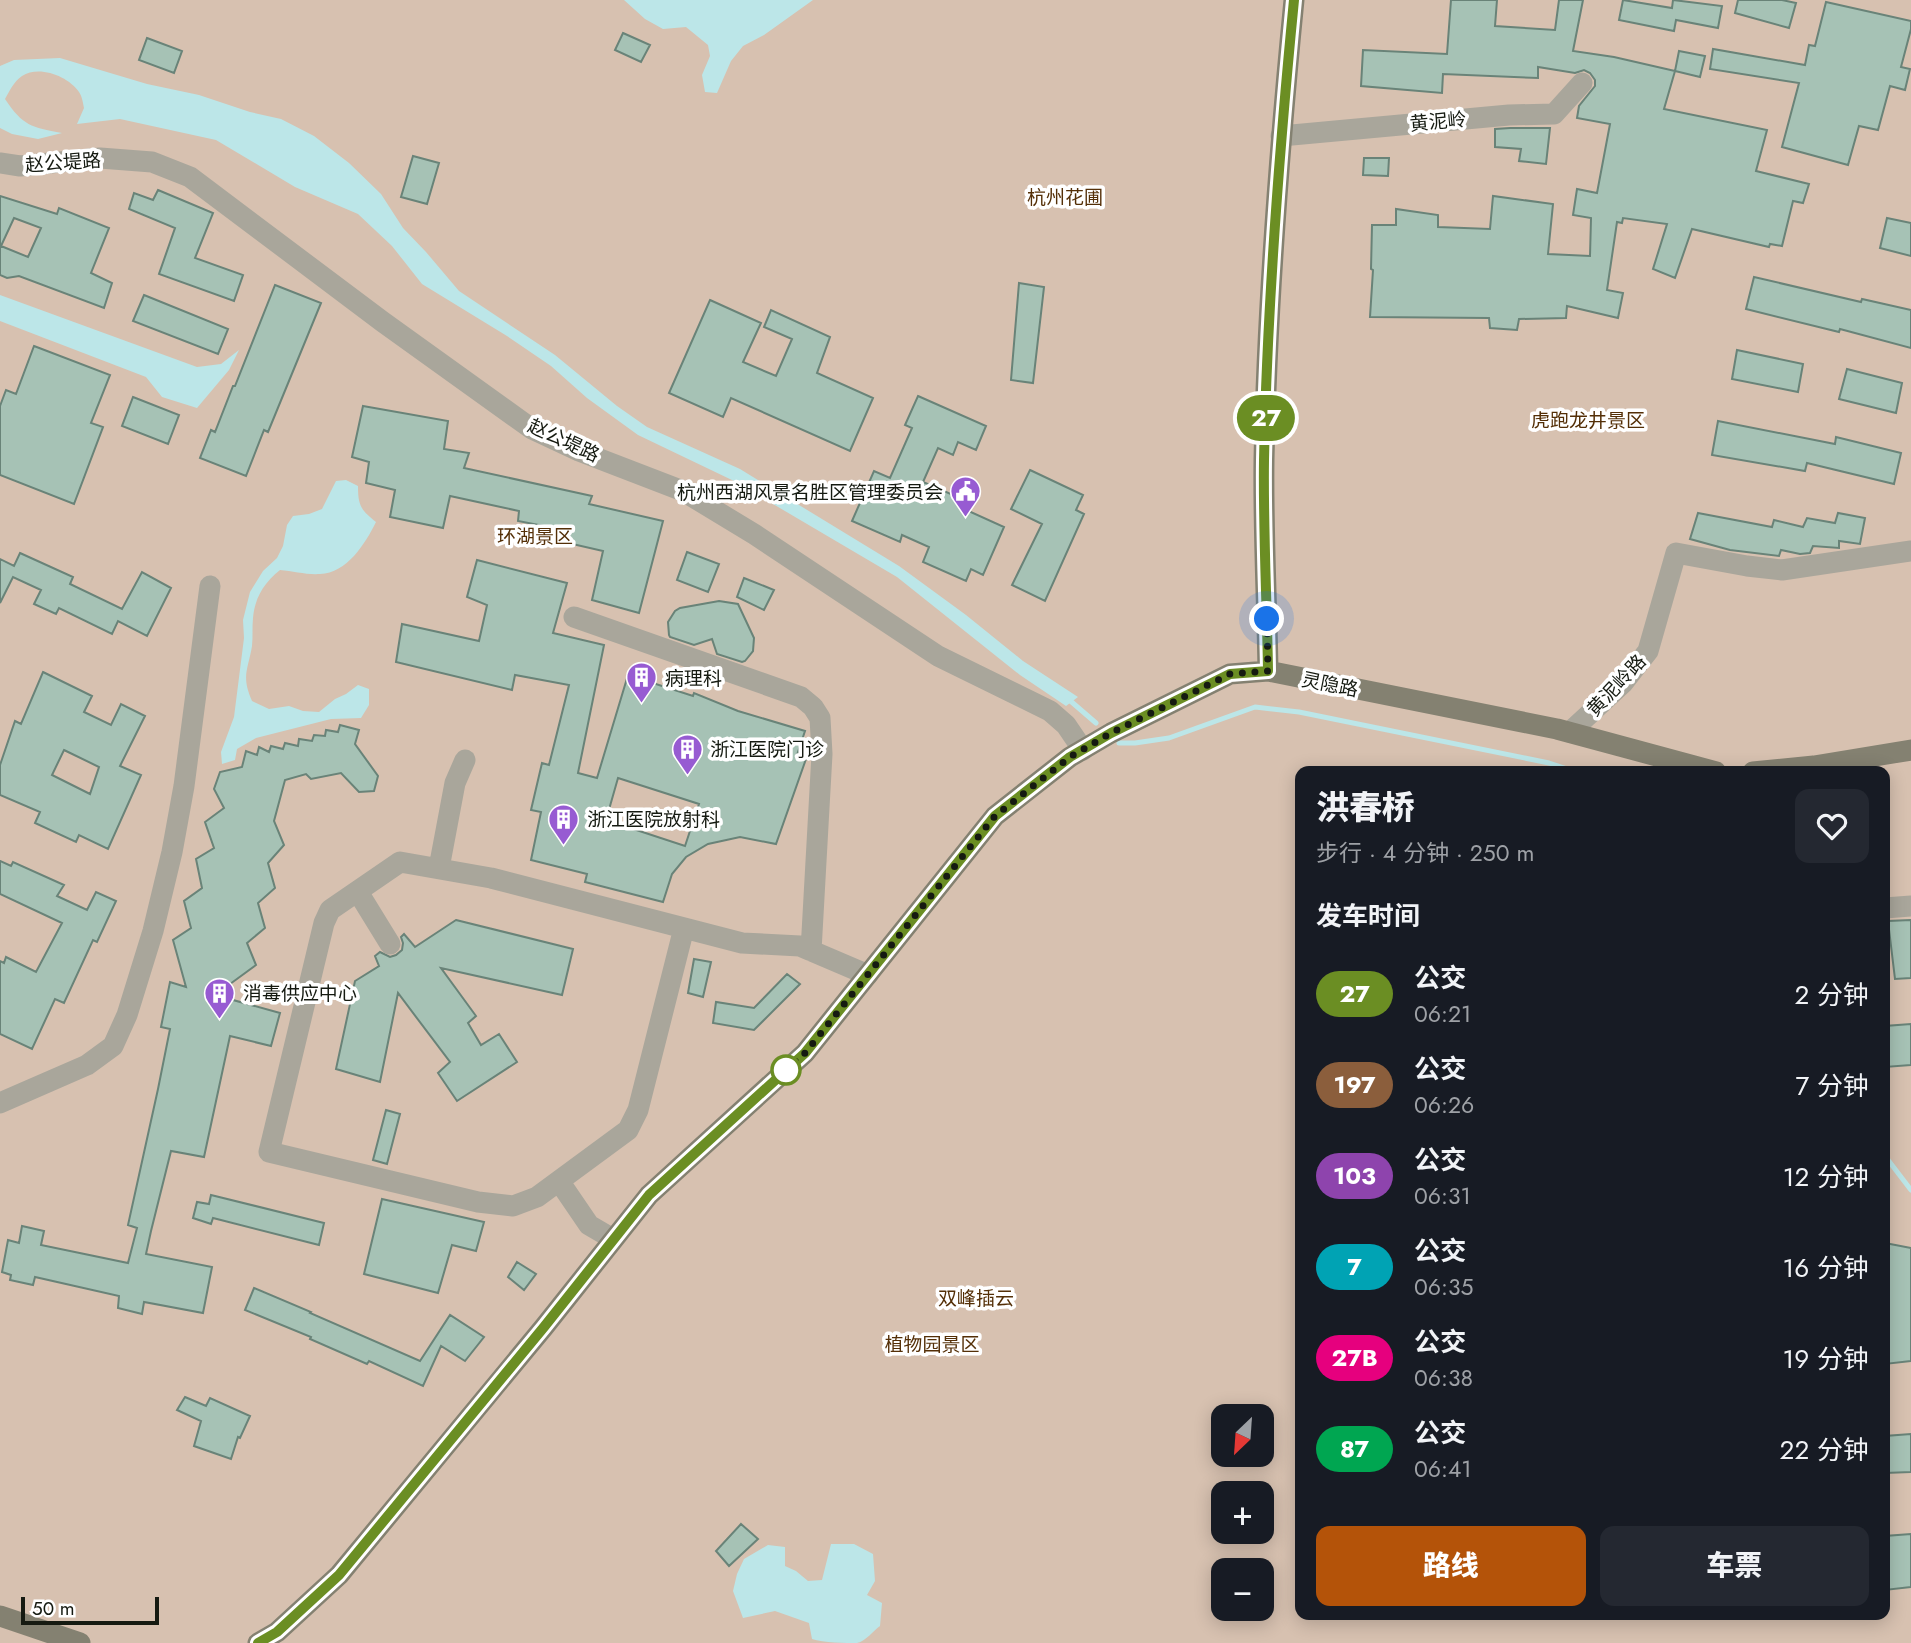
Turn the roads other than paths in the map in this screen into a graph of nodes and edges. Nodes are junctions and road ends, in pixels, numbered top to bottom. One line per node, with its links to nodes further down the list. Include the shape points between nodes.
1 (1294, 0): 3 (main road)
2 (1582, 83): 3 (street, 黄泥岭, via 1554,114)
3 (1280, 136): 8 (main road, via 1264,461)
4 (0, 163): 10 (street, 赵公堤路, via 20,166 100,158 152,162 190,177 532,429 683,491 938,656 1050,711)
5 (1911, 551): 9 (street, 黄泥岭路, via 1782,570 1676,553 1648,651 1623,683)
6 (209, 586): 23 (street, via 172,852 127,1015 113,1046 87,1065)
7 (574, 617): 21 (street, via 801,697 813,707 820,718 822,754)
8 (1268, 671): 9 (main road, 灵隐路); 10 (main road, 灵隐路, via 1230,674)
9 (1570, 732): 13 (main road, 灵隐路)
10 (1083, 750): 22 (main road, 灵隐路, via 995,816)
11 (1911, 750): 14 (main road)
12 (465, 760): 15 (street, via 455,783)
13 (1694, 766)
14 (1814, 766)
15 (439, 869): 16 (street, via 400,862); 19 (street)
16 (358, 892): 20 (street); 24 (street, via 330,910 324,923 269,1152 478,1202 513,1206 537,1197)
17 (1911, 906): 18 (street)
18 (1890, 908)
19 (684, 928): 21 (street, via 741,943 800,946); 24 (street, via 638,1110 628,1130)
20 (390, 944)
21 (811, 951): 22 (street)
22 (868, 975): 25 (main road, 灵隐路, via 805,1053 649,1195)
23 (0, 1103)
24 (559, 1181): 25 (street, via 589,1225)
25 (614, 1240): 28 (main road, 灵隐路, via 339,1575 277,1632)
26 (0, 1616): 27 (main road)
27 (80, 1643)
28 (258, 1643)

